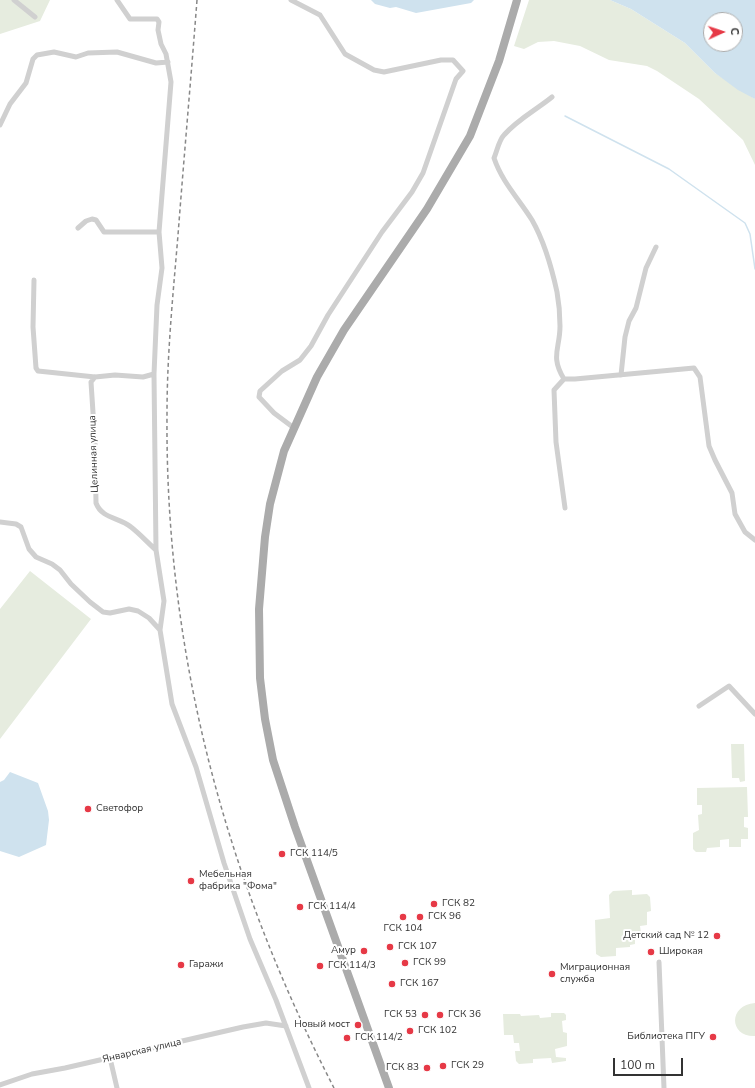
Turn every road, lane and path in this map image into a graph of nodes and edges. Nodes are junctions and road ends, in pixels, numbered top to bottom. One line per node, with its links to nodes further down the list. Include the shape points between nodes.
1 (14, 0): 5 (street)
2 (117, 0): 6 (street, via 130,19 157,19 161,44)
3 (291, 0): 17 (street, via 320,15 345,54 374,70 384,72 453,60 463,71 456,79 423,173 412,192 382,232 328,315 312,346 300,360 282,371 260,391 264,403)
4 (517, 0): 17 (main road, via 499,61 470,136 427,209 344,330 317,378)
5 (35, 17)
6 (168, 62): 8 (street, via 156,63 117,52 88,53 76,57 54,52 37,55 33,59 26,83 10,104); 10 (street, via 171,82)
7 (552, 97): 16 (street, via 503,135 494,158 500,174 532,221 545,249 557,293 560,327 557,359 558,368)
8 (0, 125)
9 (78, 228): 10 (street, via 92,219 96,220 104,232)
10 (159, 232): 13 (street, via 162,268 157,305)
11 (656, 247): 14 (street, via 646,268 636,308 629,321)
12 (34, 280): 15 (street, via 36,368 42,372)
13 (154, 374): 15 (street, via 143,377); 21 (street)
14 (621, 375): 16 (street); 20 (street, via 694,368 700,377 714,460 732,493 735,514 745,532)
15 (95, 377): 21 (street, Целинная улица, via 91,382 98,509 129,526)
16 (564, 379): 18 (street, via 554,390 556,442)
17 (294, 428): 31 (main road, via 284,451 270,504 265,537 259,609 260,678 265,719 273,760 295,827)
18 (566, 508)
19 (0, 522): 22 (street, via 21,527 29,549 36,557 60,570 71,584 103,612 129,609 138,611)
20 (755, 540)
21 (156, 550): 22 (street, via 164,601)
22 (160, 630): 26 (street, via 172,704 196,767 224,863 250,939)
23 (699, 706): 24 (street, via 729,686)
24 (755, 714)
25 (659, 962): 32 (street)
26 (286, 1026): 27 (street, Январская улица, via 266,1023 243,1027); 30 (street)
27 (110, 1058): 28 (street, Январская улица, via 32,1074); 29 (street)
28 (0, 1085)
29 (117, 1088)
30 (309, 1088)
31 (389, 1088)
32 (664, 1088)

